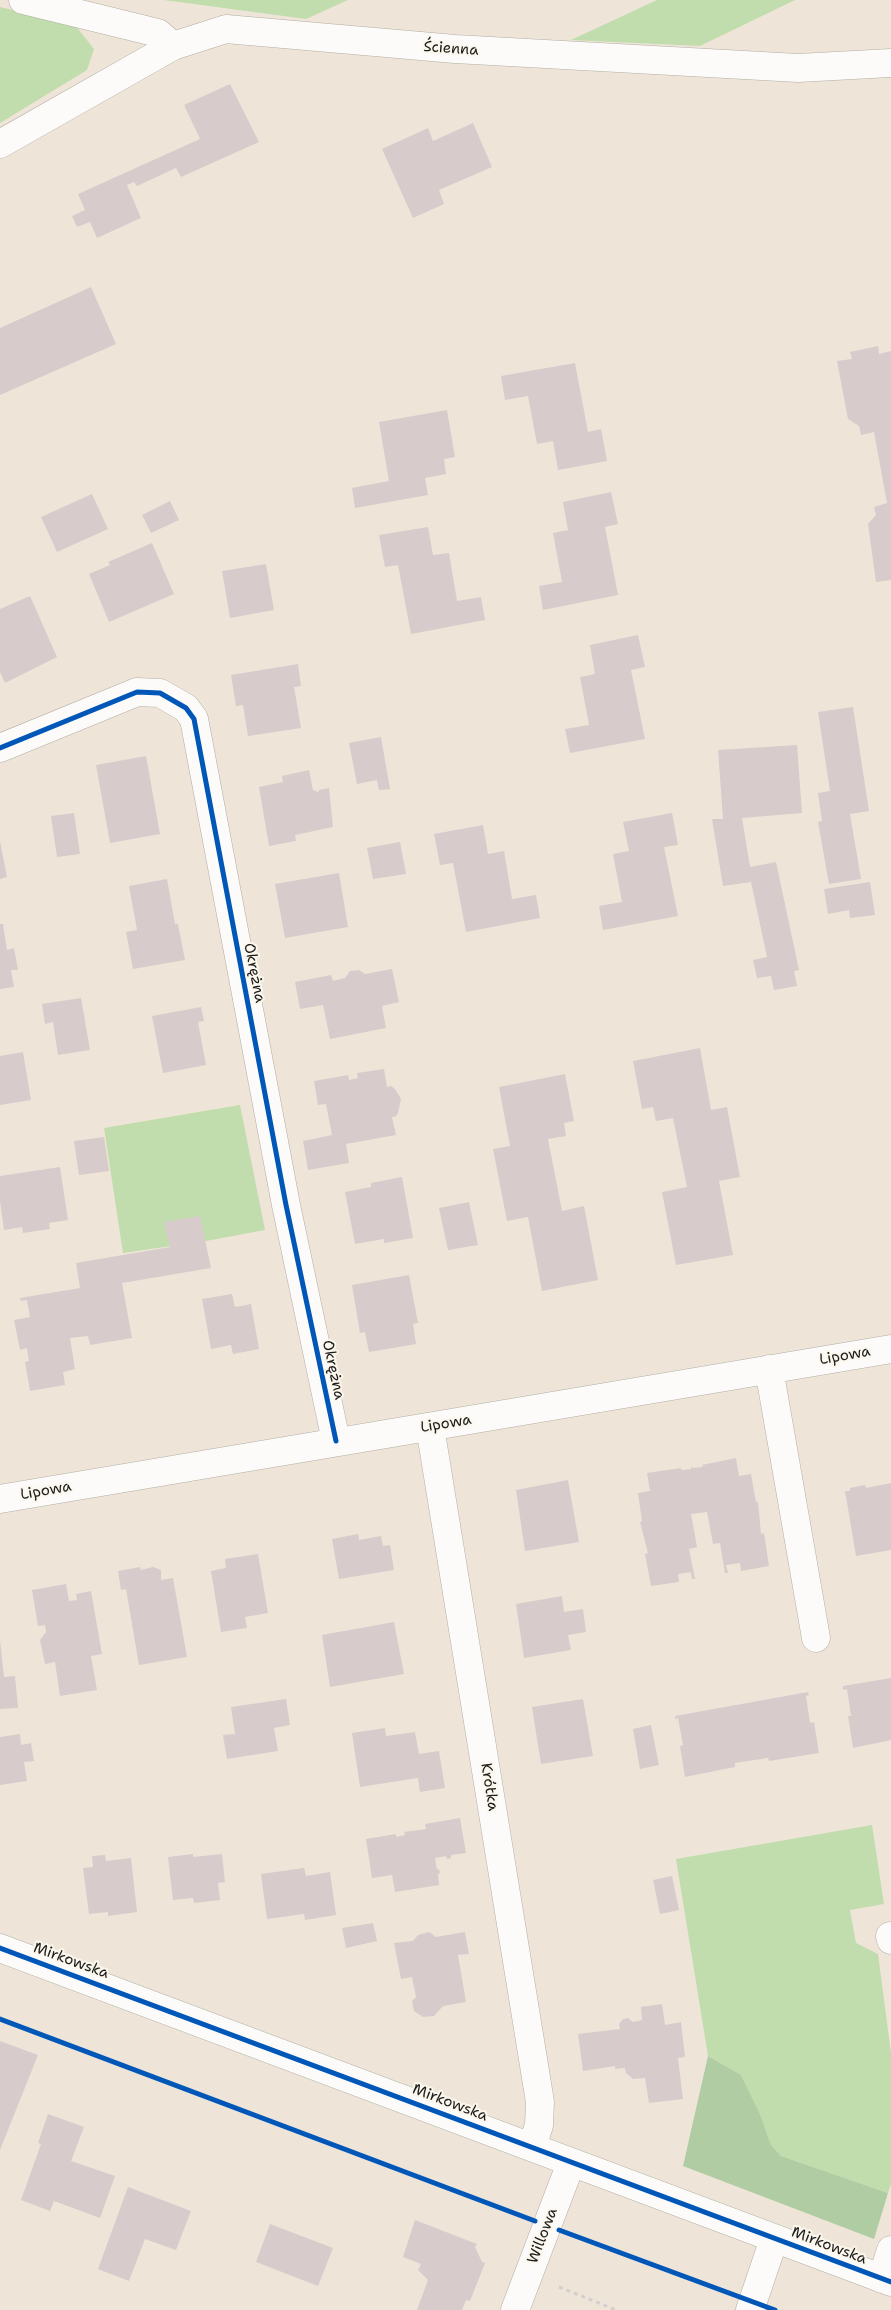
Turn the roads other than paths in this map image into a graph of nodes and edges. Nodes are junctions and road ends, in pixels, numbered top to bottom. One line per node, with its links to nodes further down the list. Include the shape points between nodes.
1 (23, 0): 2 (street, via 158,33)
2 (173, 46): 3 (street, Ścienna, via 226,29 455,49 779,67); 4 (street, Ścienna)
3 (891, 63)
4 (0, 144)
5 (0, 748): 9 (street, Okrężna, via 137,692 160,693 186,708 194,719 286,1205)
6 (891, 1349): 7 (street, Lipowa)
7 (769, 1369): 8 (street, Lipowa); 11 (street)
8 (430, 1427): 9 (street, Lipowa); 15 (street, Krótka, via 540,2102 539,2125)
9 (336, 1442): 10 (street, Lipowa)
10 (0, 1499)
11 (816, 1638)
12 (890, 1936): 13 (street)
13 (891, 1940)
14 (0, 1948): 15 (street, Mirkowska)
15 (532, 2147): 16 (street, Mirkowska)
16 (571, 2163): 17 (street, Mirkowska); 20 (street, Willowa)
17 (774, 2239): 19 (street, Mirkowska); 21 (street)
18 (891, 2250): 19 (street)
19 (886, 2281)
20 (515, 2310)
21 (750, 2310)

